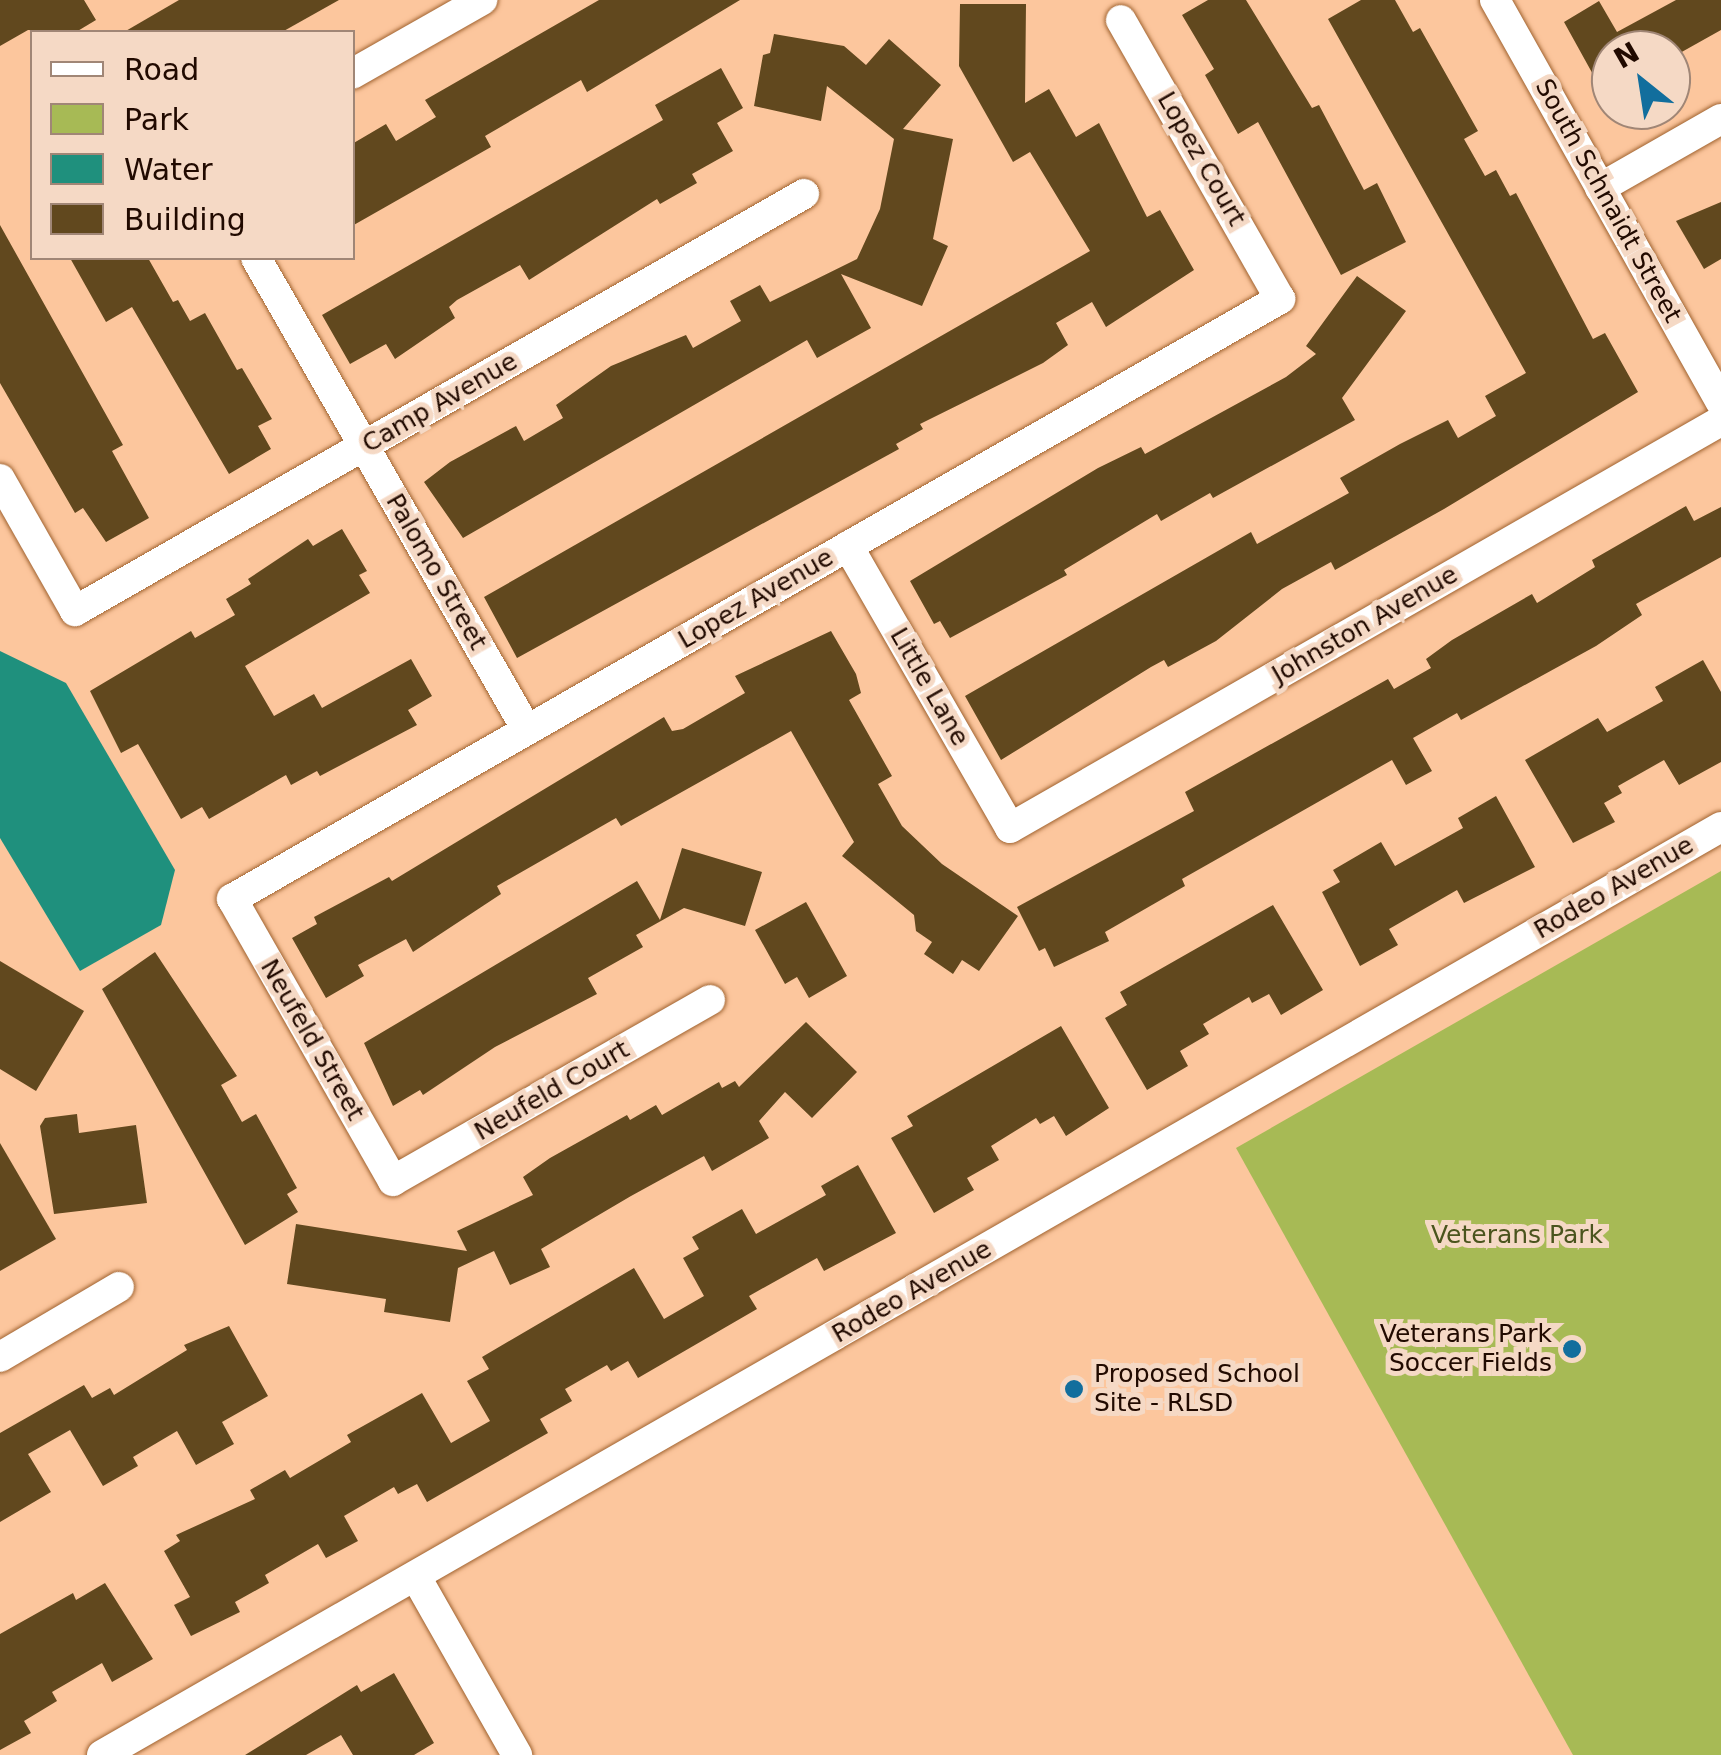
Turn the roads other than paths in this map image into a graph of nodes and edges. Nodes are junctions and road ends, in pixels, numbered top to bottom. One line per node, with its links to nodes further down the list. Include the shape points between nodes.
1 (482, 0): 4 (street)
2 (1494, 0): 6 (street, South Schnaidt Street)
3 (1121, 20): 9 (street, Lopez Court)
4 (355, 72)
5 (1721, 119): 6 (street)
6 (1600, 188): 10 (street, South Schnaidt Street)
7 (804, 194): 12 (street, Camp Avenue)
8 (257, 260): 12 (street, Palomo Street)
9 (1280, 298): 14 (street, Lopez Avenue)
10 (1721, 402)
11 (1721, 421): 17 (street, Johnston Avenue)
12 (364, 446): 13 (street, Camp Avenue, via 76,611); 15 (street, Palomo Street)
13 (0, 480)
14 (848, 546): 15 (street, Lopez Avenue); 17 (street, Little Lane)
15 (527, 730): 18 (street, Lopez Avenue)
16 (1721, 827): 23 (street, Rodeo Avenue)
17 (1010, 828)
18 (232, 899): 20 (street, Neufeld Street)
19 (710, 1000): 20 (street, Neufeld Court)
20 (393, 1181)
21 (119, 1287): 22 (street)
22 (0, 1358)
23 (416, 1576): 24 (street, Rodeo Avenue); 26 (street)
24 (136, 1747): 25 (street, Rodeo Avenue)
25 (102, 1755)
26 (516, 1755)

